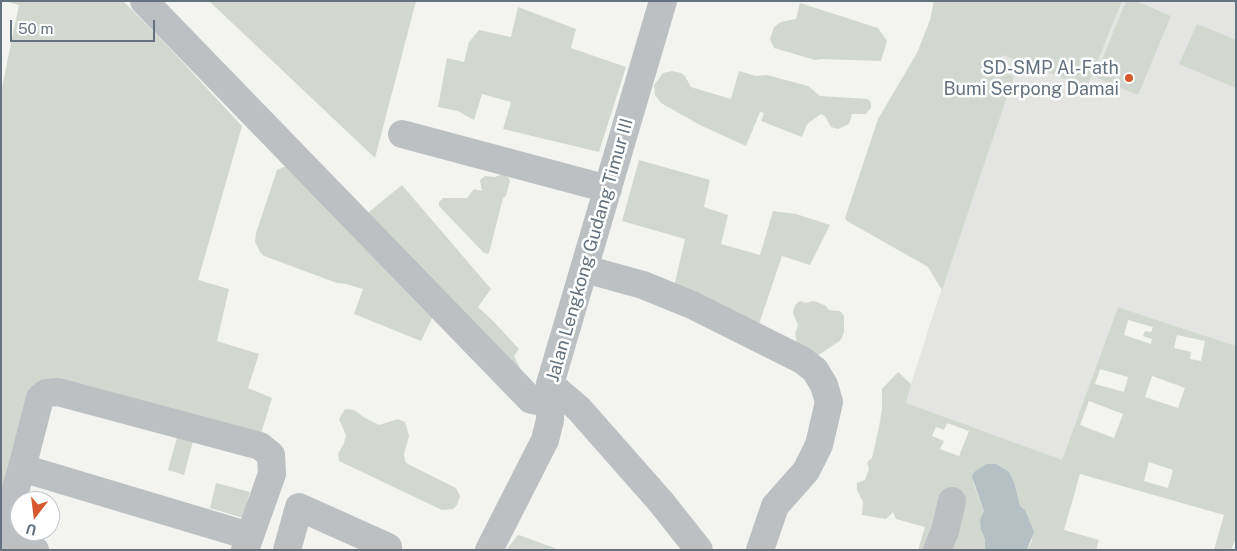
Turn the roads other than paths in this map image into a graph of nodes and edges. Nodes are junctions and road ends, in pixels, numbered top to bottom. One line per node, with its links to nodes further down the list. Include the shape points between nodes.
1 (144, 1): 6 (street, via 530,400)
2 (664, 1): 4 (street, Jalan Lengkong Gudang Timur III)
3 (402, 134): 4 (street)
4 (608, 189): 5 (street, Jalan Lengkong Gudang Timur III)
5 (585, 269): 6 (street, Jalan Lengkong Gudang Timur III); 16 (street, via 643,285 692,305 802,360 824,385 830,402 819,445 806,471 775,506)
6 (550, 393): 14 (street, Jalan Lengkong Gudang Timur III, via 550,420 545,440); 15 (street, via 585,416)
7 (22, 468): 9 (street); 10 (street); 10 (street, via 40,398 51,392 260,446 271,456 272,474)
8 (952, 501): 17 (street)
9 (1, 538): 12 (street)
10 (247, 543)
11 (390, 549): 13 (street, via 299,507)
12 (35, 550)
13 (287, 550)
14 (489, 550)
15 (698, 550)
16 (760, 550)
17 (937, 550)

